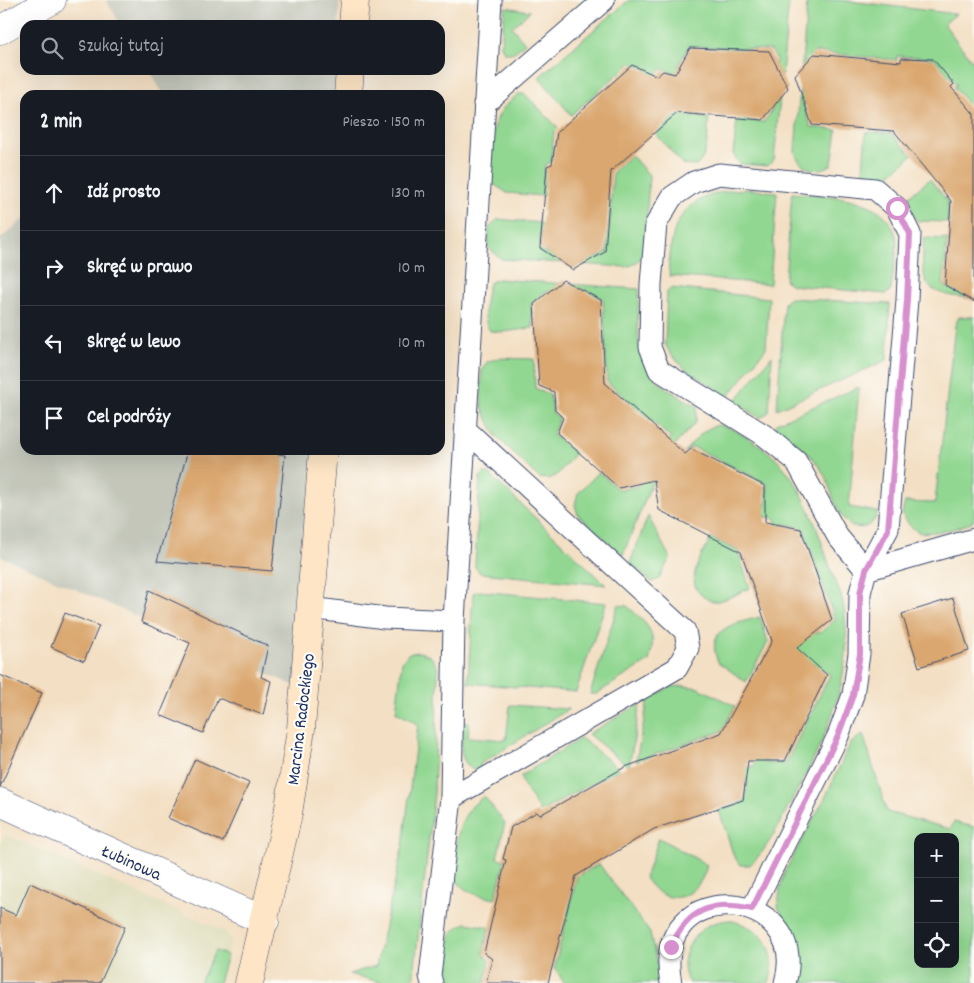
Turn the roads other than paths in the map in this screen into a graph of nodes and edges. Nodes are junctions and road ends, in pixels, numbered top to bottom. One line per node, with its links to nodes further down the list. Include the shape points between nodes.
1 (52, 0): 6 (street)
2 (355, 0): 5 (street)
3 (491, 0): 9 (lane)
4 (604, 0): 9 (lane)
5 (353, 20)
6 (0, 30)
7 (350, 75): 8 (street)
8 (348, 90)
9 (484, 104): 10 (lane)
10 (466, 430): 15 (lane); 16 (lane, via 684,631 688,648 677,668)
11 (323, 455): 14 (street, Marcina Radockiego)
12 (974, 539): 13 (lane)
13 (866, 570): 13 (lane, via 838,538 796,461 764,435 660,370 650,347 656,224 672,197 694,182 719,174 875,189 897,208 910,234 888,530); 18 (lane, via 860,593 860,654 853,695 838,736)
14 (311, 608): 15 (lane, via 385,618); 19 (street, Marcina Radockiego, via 300,738)
15 (454, 621): 16 (lane)
16 (451, 798): 21 (lane, via 430,976)
17 (0, 802): 19 (street, Łubinowa)
18 (752, 909): 22 (lane, via 732,904 712,906 694,914 680,929 671,947 668,966); 23 (lane, via 768,919 780,934 787,952 789,971)
19 (265, 921): 20 (street, Marcina Radockiego)
20 (249, 983)
21 (432, 983)
22 (671, 983)
23 (785, 983)

